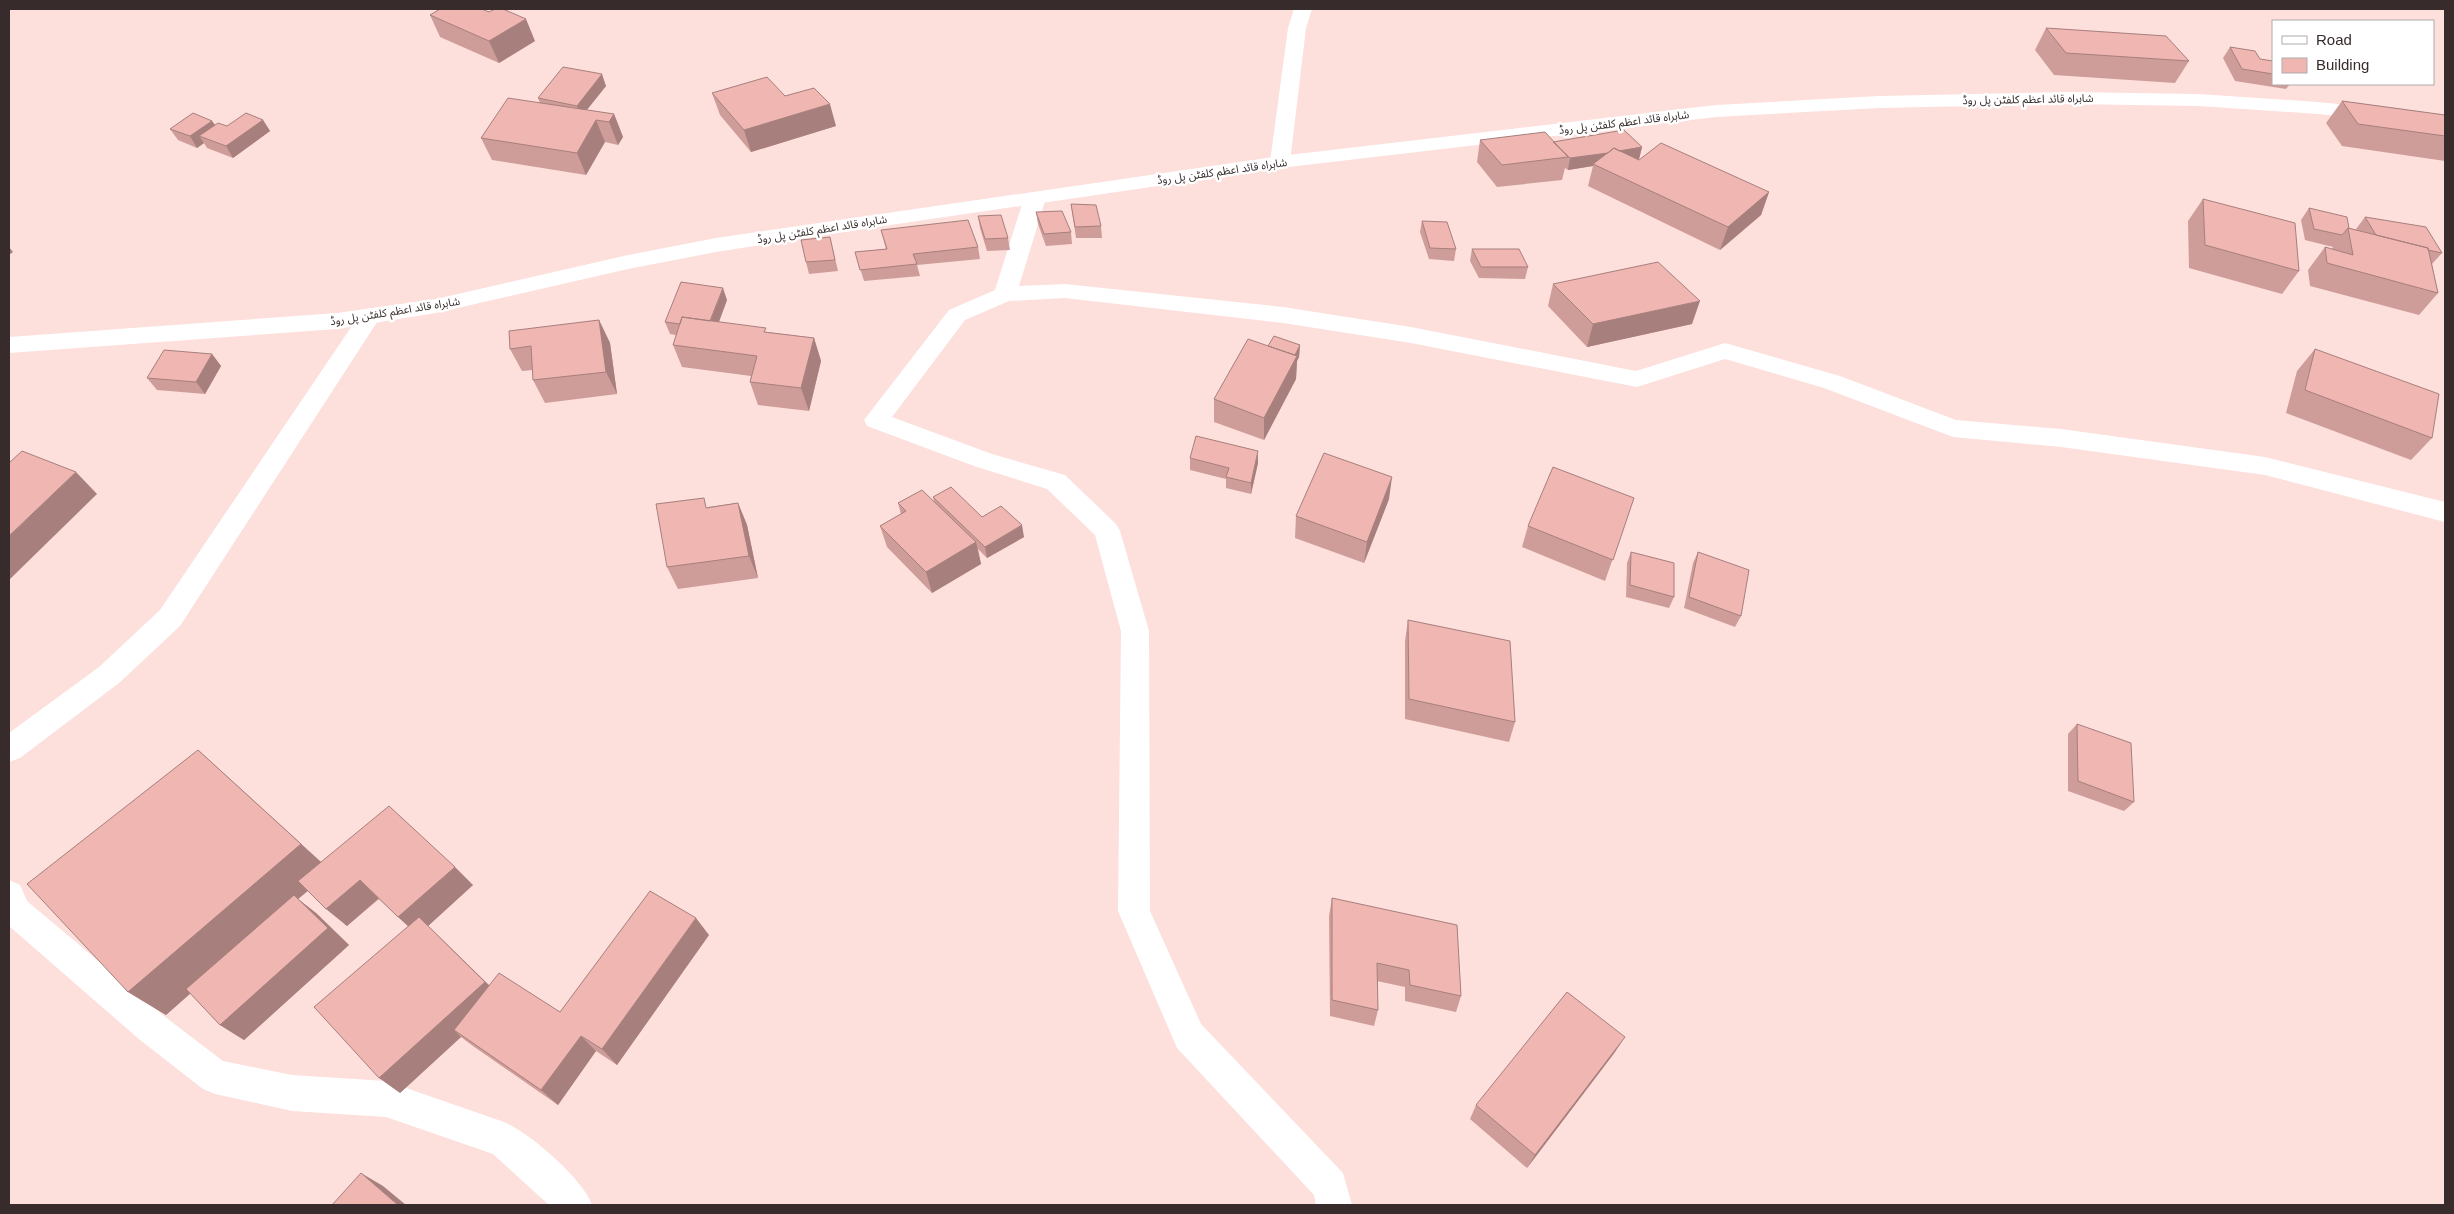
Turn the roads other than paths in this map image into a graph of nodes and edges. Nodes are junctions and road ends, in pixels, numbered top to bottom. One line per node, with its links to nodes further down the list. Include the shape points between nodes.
1 (1303, 9): 3 (main road, via 1297,28)
2 (2445, 121): 3 (main road, شاہراہ قائد اعظم کلفٹن پل روڈ, via 2198,100 2068,98 1879,102 1716,110)
3 (1280, 162): 4 (main road, شاہراہ قائد اعظم کلفٹن پل روڈ)
4 (1035, 198): 5 (main road); 6 (main road, شاہراہ قائد اعظم کلفٹن پل روڈ, via 716,245 436,306)
5 (1004, 294): 8 (main road, via 1065,291 1283,315 1410,335 1637,378 1725,351 1832,382 1953,428 2061,438 2265,466); 12 (main road, via 957,315 876,420 983,460 1056,482 1107,531 1135,631 1134,911 1189,1036 1330,1186)
6 (370, 316): 7 (main road, شاہراہ قائد اعظم کلفٹن پل روڈ); 9 (main road, via 170,618 109,675)
7 (9, 345)
8 (2445, 512)
9 (9, 749)
10 (9, 895): 11 (main road, via 15,911 152,1028 215,1077 292,1093 386,1098 504,1140 554,1183)
11 (574, 1205)
12 (1334, 1205)

